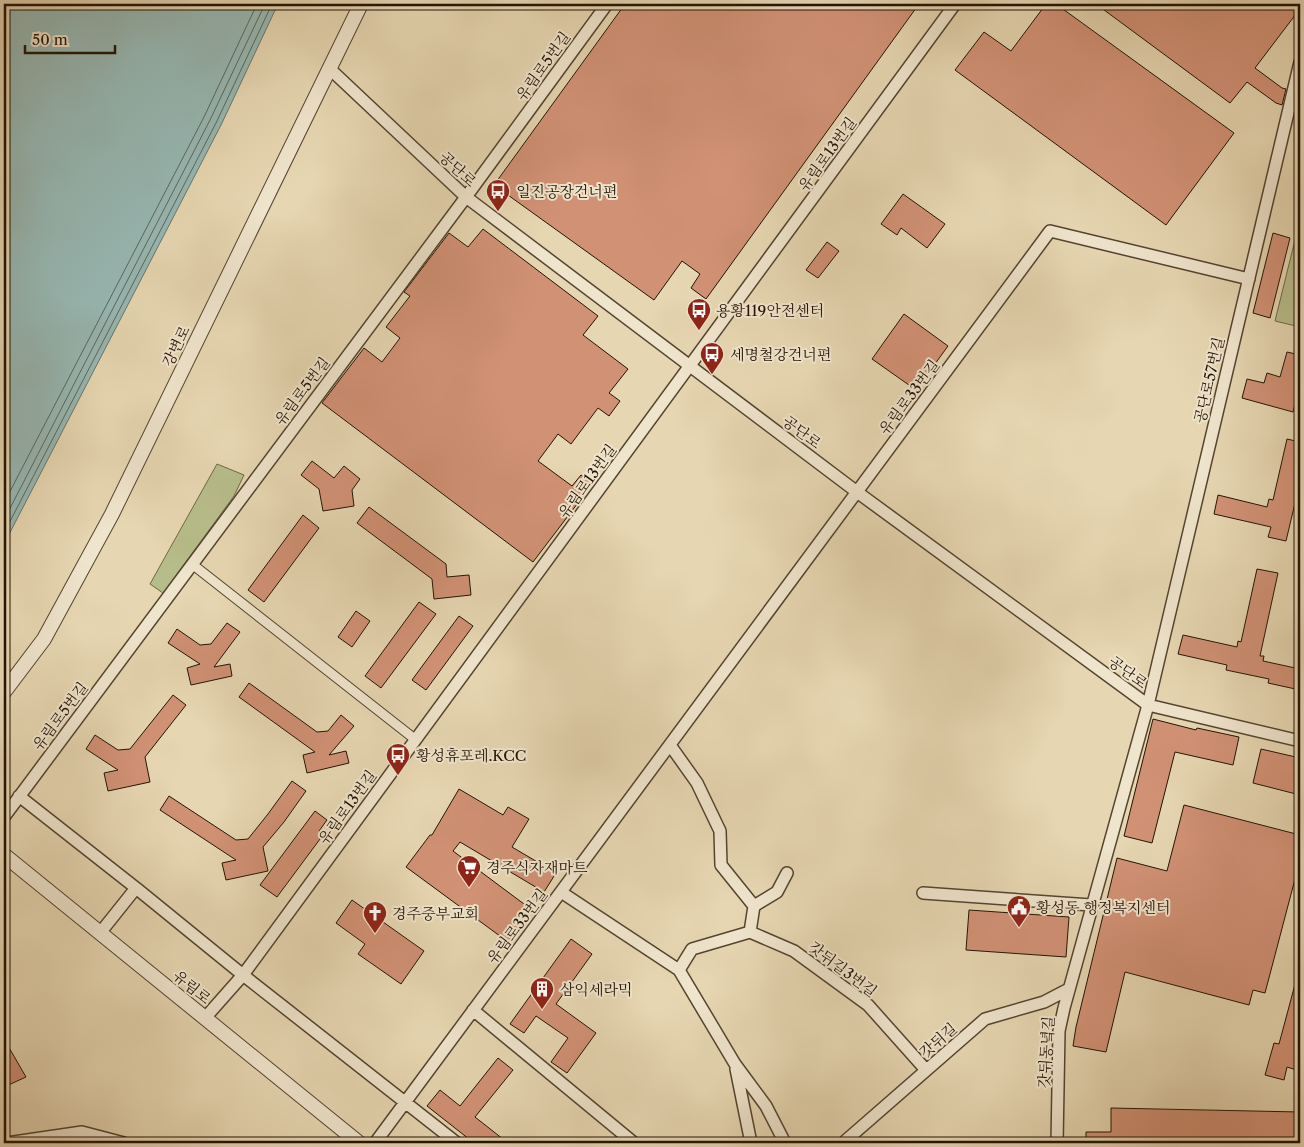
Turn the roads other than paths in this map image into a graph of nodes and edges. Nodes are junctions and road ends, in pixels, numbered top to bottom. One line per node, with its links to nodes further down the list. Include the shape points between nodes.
1 (361, 4): 5 (street, 강변로)
2 (608, 4): 6 (street, 유림로5번길)
3 (955, 4): 8 (street, 유림로13번길)
4 (1300, 62): 7 (street, 공단로57번길)
5 (330, 69): 6 (street, 공단로); 11 (street, 강변로, via 112,514 44,639)
6 (466, 197): 8 (street, 공단로); 10 (street, 유림로5번길)
7 (1249, 279): 9 (street, 유림로33번길, via 1050,232); 12 (street, 공단로57번길)
8 (690, 366): 9 (street, 공단로); 13 (street, 유림로13번길)
9 (857, 492): 12 (street, 공단로); 15 (street, 유림로33번길)
10 (192, 564): 13 (street); 16 (street, 유림로5번길)
11 (4, 692)
12 (1148, 705): 14 (street, 공단로); 23 (street, 갓뒤동녘길)
13 (416, 740): 28 (street, 유림로13번길)
14 (1300, 741)
15 (670, 745): 21 (street, 유림로33번길); 24 (street, via 697,783 720,831 721,865)
16 (19, 796): 17 (street, 유림로5번길); 20 (street)
17 (4, 818)
18 (4, 855): 26 (street, 유림로)
19 (787, 873): 24 (street, via 777,892)
20 (136, 888): 26 (street); 28 (street)
21 (561, 892): 27 (street); 30 (street, 유림로33번길)
22 (923, 893): 23 (street)
23 (1091, 905): 29 (street, 갓뒤동녘길)
24 (754, 906): 25 (street)
25 (750, 932): 27 (street, via 692,949); 33 (street, 갓뒤길3번길, via 794,951 868,1005)
26 (100, 933): 31 (street, 유림로)
27 (679, 970): 32 (street)
28 (243, 975): 31 (street, 유림로13번길); 34 (street)
29 (1069, 989): 33 (street, 갓뒤길, via 1044,1002 985,1019); 44 (street, 갓뒤동녘길, via 1059,1031)
30 (473, 1010): 34 (street, 유림로33번길); 40 (street)
31 (205, 1018): 37 (street, 유림로)
32 (735, 1064): 41 (street); 42 (street, via 766,1106)
33 (926, 1070): 43 (street, 갓뒤길)
34 (406, 1102): 38 (street, 유림로33번길); 39 (street)
35 (7, 1143): 36 (street, via 82,1132)
36 (124, 1143)
37 (359, 1143)
38 (375, 1143)
39 (458, 1143)
40 (634, 1143)
41 (751, 1143)
42 (785, 1143)
43 (843, 1143)
44 (1057, 1143)

